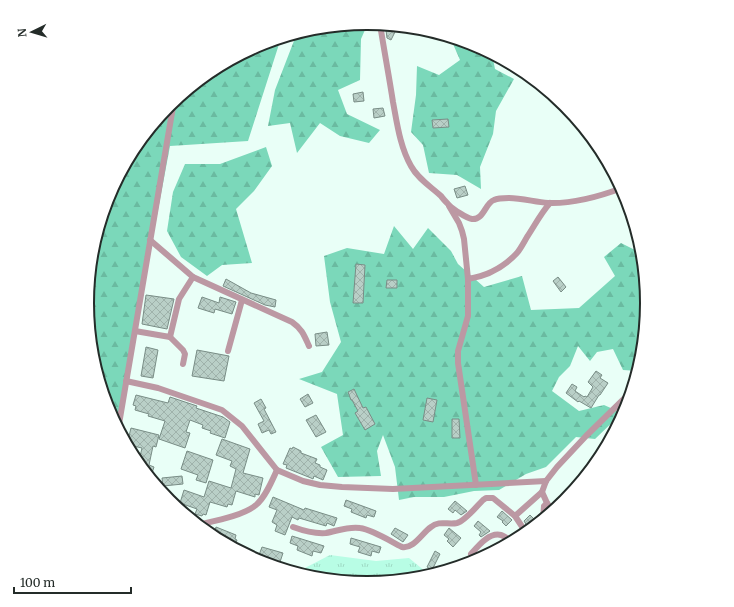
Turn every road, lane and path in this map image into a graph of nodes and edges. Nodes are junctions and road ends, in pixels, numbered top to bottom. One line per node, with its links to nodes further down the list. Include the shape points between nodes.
1 (381, 31): 5 (street, via 403,148 411,167 423,182)
2 (172, 112): 6 (street)
3 (616, 190): 4 (street, via 585,200)
4 (550, 203): 5 (street, via 515,198 494,200 482,215 472,219); 8 (street, via 518,252 489,273)
5 (448, 204): 8 (street, via 462,231)
6 (150, 240): 7 (street); 10 (street)
7 (193, 277): 9 (street); 11 (street, via 179,299)
8 (468, 279): 20 (street, via 468,316 458,351 458,363)
9 (242, 300): 12 (street, via 292,322 304,333); 13 (street)
10 (135, 331): 11 (street); 15 (street)
11 (170, 337): 14 (street, via 185,354)
12 (309, 346)
13 (228, 351)
14 (183, 364)
15 (126, 381): 17 (street); 18 (street, via 158,388 222,410 242,426)
16 (623, 399): 19 (street)
17 (120, 419)
18 (277, 470): 20 (street, via 303,481 342,487 394,489); 26 (street, via 263,498 256,505 236,515)
19 (546, 481): 20 (street); 21 (street)
20 (476, 485)
21 (542, 492): 22 (street); 25 (street)
22 (547, 503): 23 (street); 24 (street)
23 (549, 507)
24 (544, 512)
25 (515, 516): 27 (street, via 493,498 486,498 462,521 434,524 406,548 360,528 318,533); 28 (street)
26 (205, 523)
27 (293, 527)
28 (522, 528)
29 (507, 538): 30 (street, via 503,535 493,535)
30 (471, 554)

